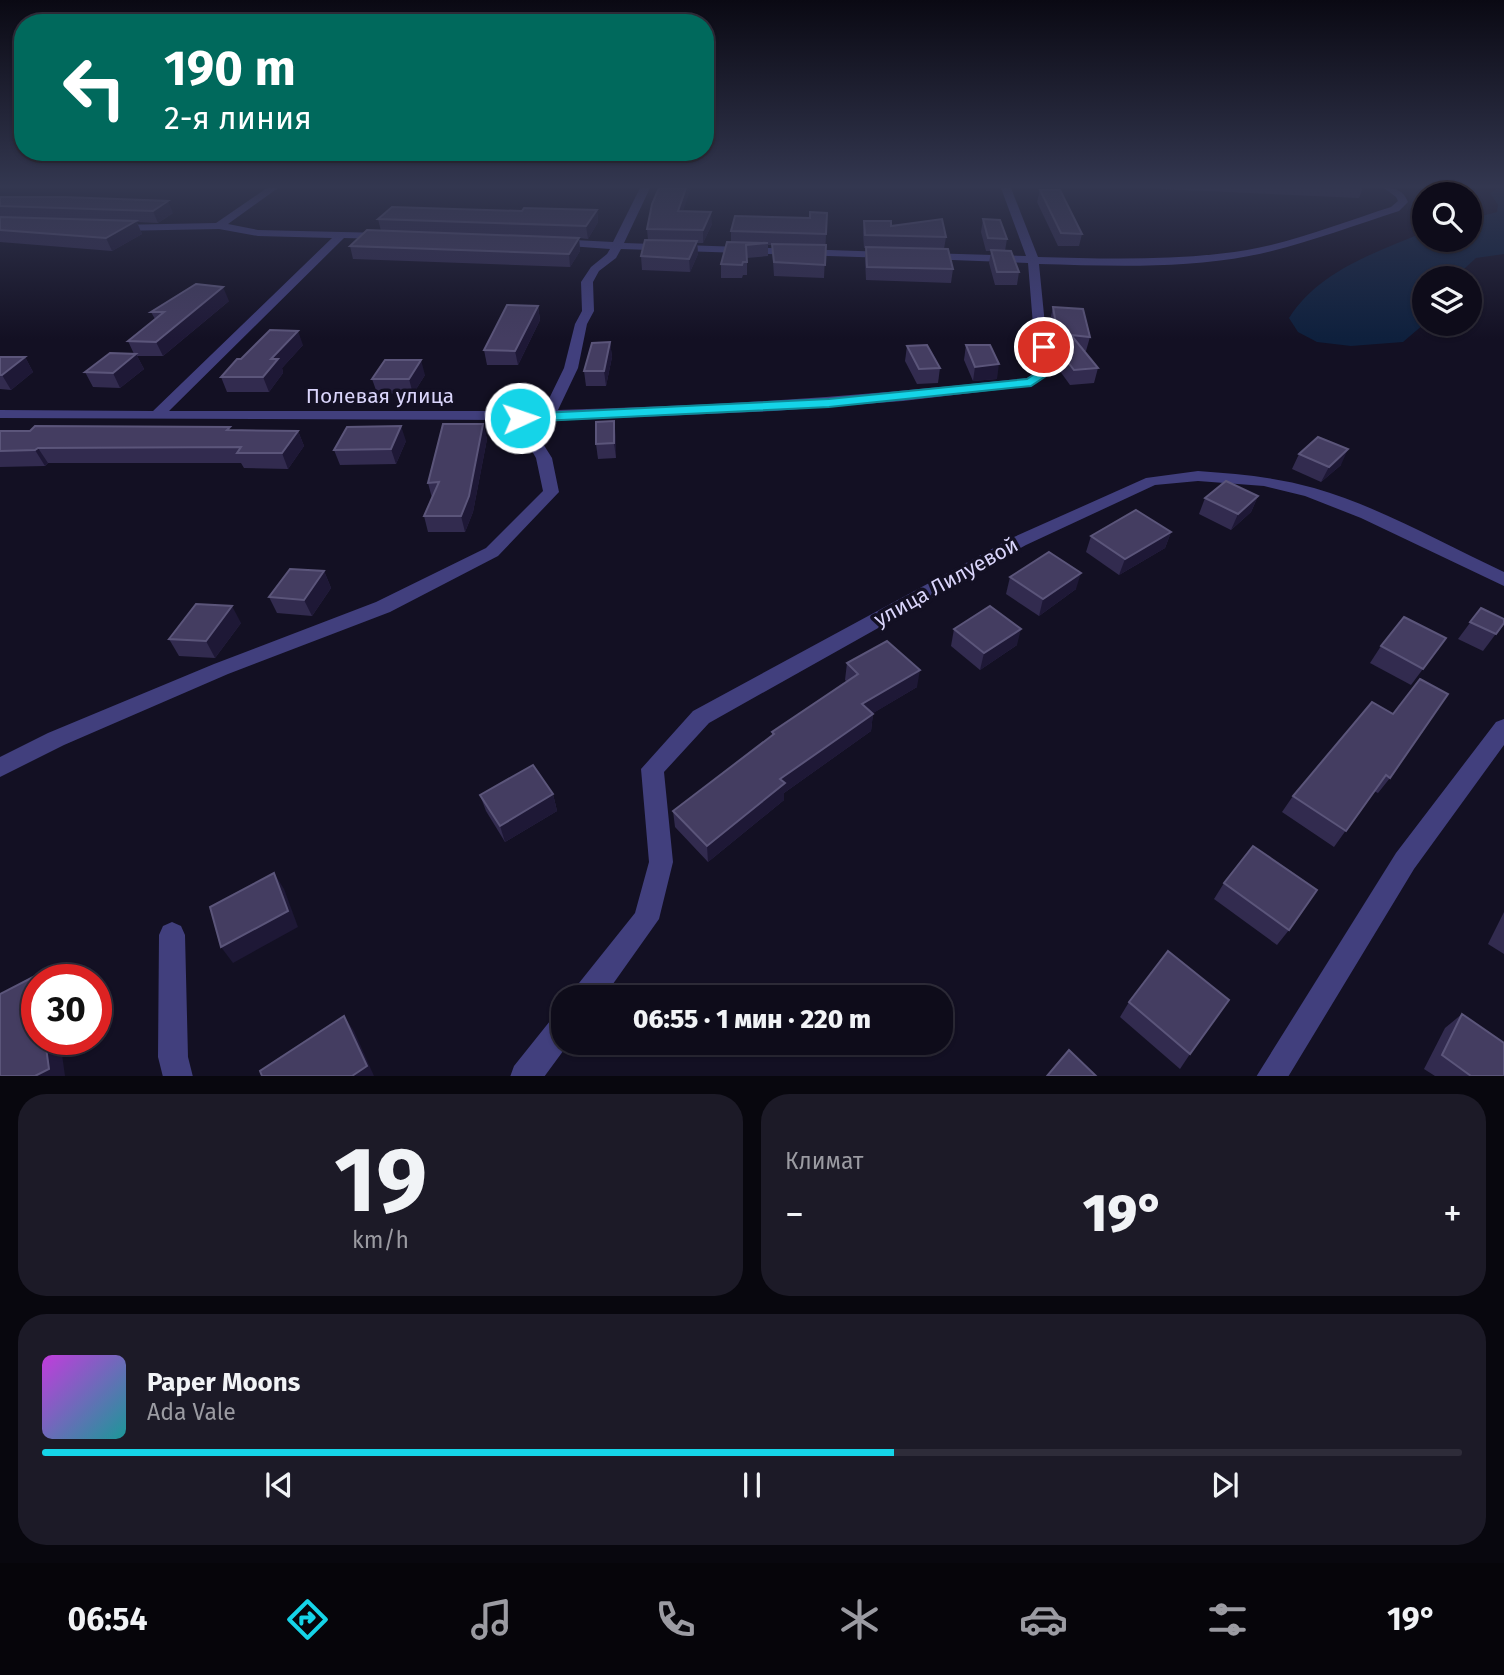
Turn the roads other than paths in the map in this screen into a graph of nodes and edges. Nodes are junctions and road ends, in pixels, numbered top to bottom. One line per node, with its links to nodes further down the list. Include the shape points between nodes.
1 (338, 238): 11 (street)
2 (621, 238): 6 (street)
3 (1025, 238): 9 (street)
4 (1305, 238): 9 (street, via 1228,256)
5 (542, 241): 6 (street)
6 (617, 246): 7 (street); 12 (street, via 587,282 588,311 571,368)
7 (897, 255)
8 (911, 256): 9 (street)
9 (1033, 259): 12 (street, Полевая улица, via 1048,370 1031,382 829,403)
10 (0, 414): 11 (street, Полевая улица)
11 (157, 415): 13 (street, Полевая улица)
12 (547, 417): 13 (street, Полевая улица)
13 (520, 418): 16 (street, via 544,458 551,492 492,552 383,607 208,675 56,739)
14 (1504, 580): 18 (street, улица Лилуевой, via 1367,514 1310,492 1264,481 1198,476 1152,481 1020,541 701,717 652,769 661,862 646,919)
15 (1504, 728): 22 (street, via 1405,861)
16 (0, 768)
17 (172, 935): 20 (street, via 173,1056)
18 (595, 985)
19 (551, 1042): 21 (street)
20 (178, 1076)
21 (524, 1076)
22 (1271, 1076)

